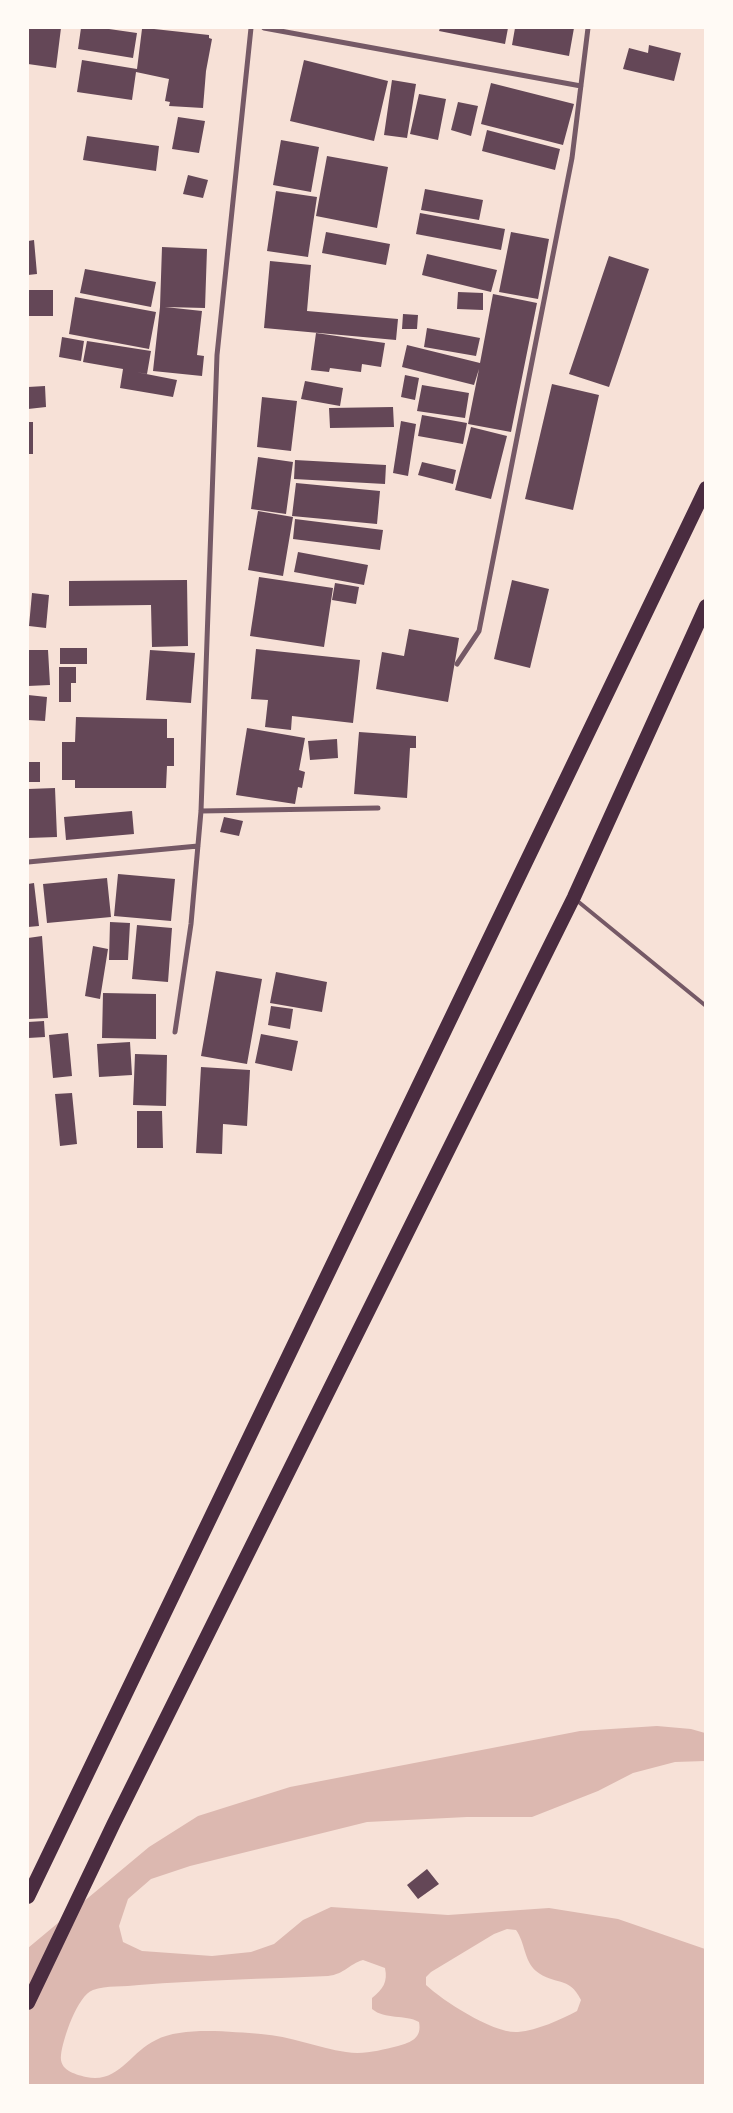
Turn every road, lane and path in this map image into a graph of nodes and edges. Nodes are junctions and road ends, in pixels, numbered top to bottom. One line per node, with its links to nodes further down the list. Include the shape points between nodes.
1 (251, 28): 9 (street, via 217,355)
2 (264, 28): 4 (street)
3 (588, 28): 4 (street)
4 (581, 86): 7 (street, via 572,158 479,631)
5 (706, 488): 15 (highway)
6 (706, 606): 12 (highway)
7 (457, 664)
8 (378, 808): 9 (street)
9 (202, 811): 10 (street)
10 (198, 846): 11 (street); 14 (street, via 191,924)
11 (28, 862)
12 (574, 897): 13 (lane); 16 (highway, via 114,1823)
13 (706, 1006)
14 (175, 1032)
15 (28, 1897)
16 (28, 2003)

